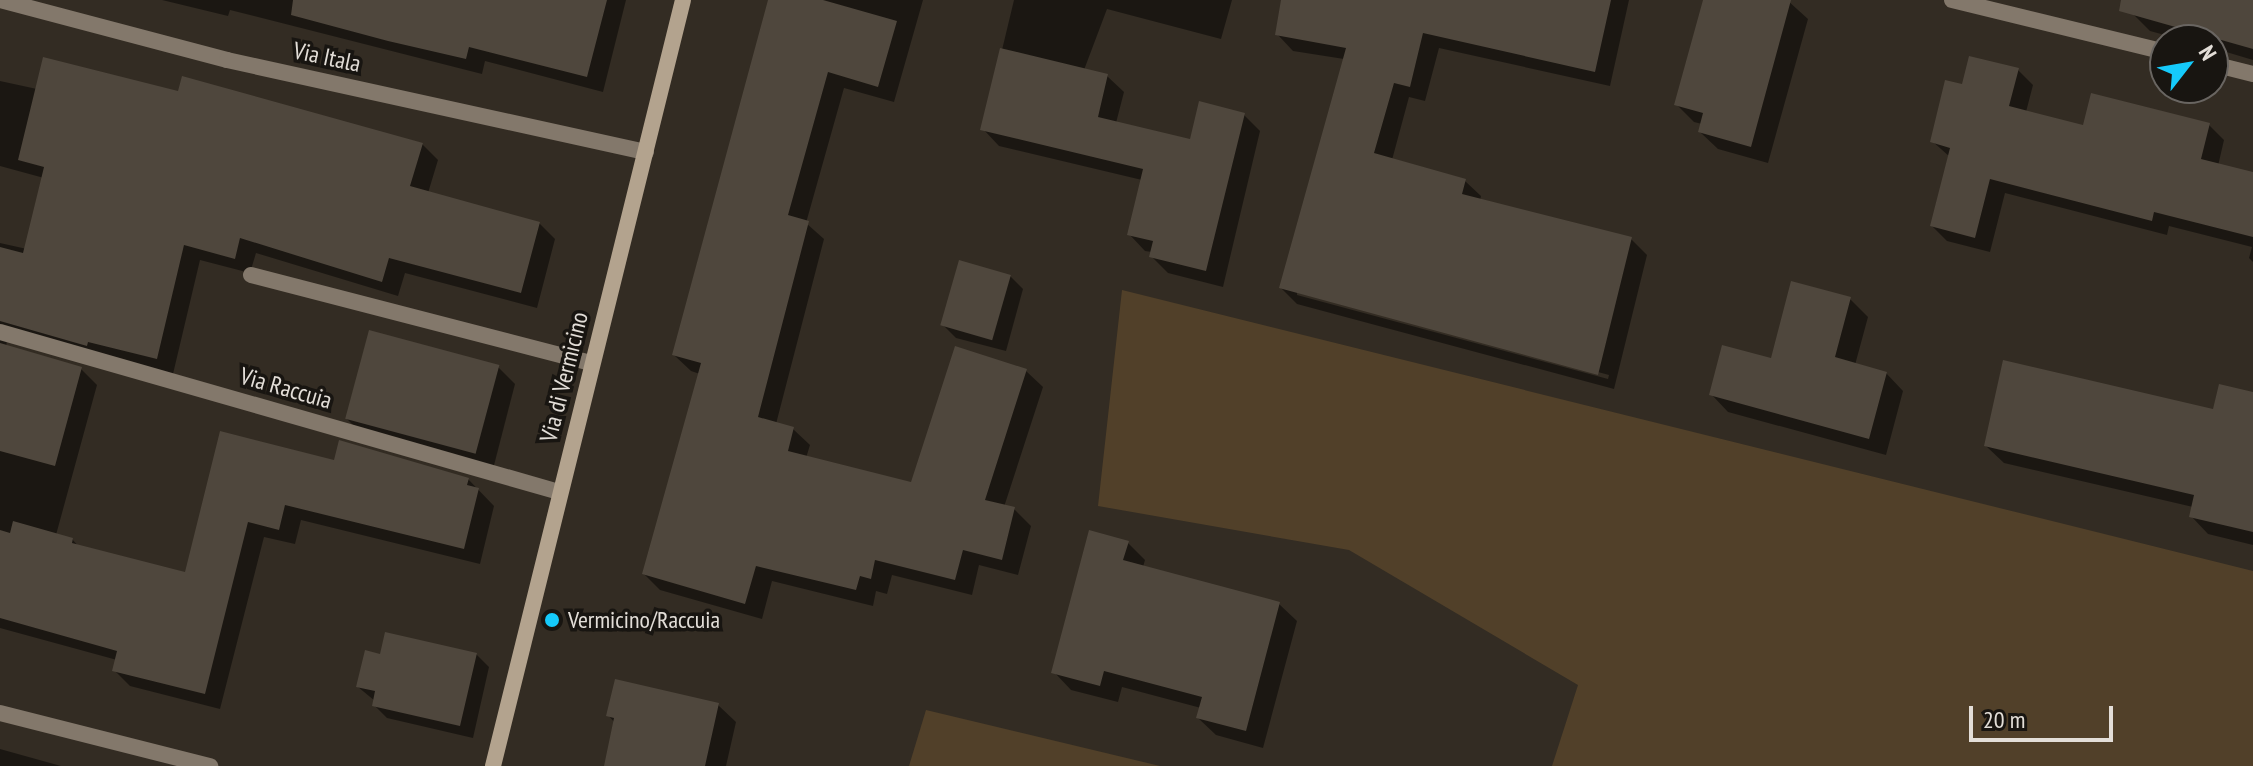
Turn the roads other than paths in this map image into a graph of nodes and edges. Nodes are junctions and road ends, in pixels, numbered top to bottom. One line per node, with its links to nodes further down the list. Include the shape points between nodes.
1 (0, 0): 7 (street, Via Itala, via 227,60)
2 (683, 0): 7 (main road, Via di Vermicino)
3 (1952, 0): 4 (street)
4 (2149, 48)
5 (2229, 68): 6 (street)
6 (2253, 74)
7 (646, 152): 10 (main road, Via di Vermicino)
8 (251, 275): 10 (street)
9 (0, 332): 11 (street, Via Raccuia)
10 (592, 363): 11 (main road, Via di Vermicino)
11 (559, 492): 14 (main road, Via di Vermicino)
12 (0, 713): 13 (street)
13 (210, 766)
14 (493, 766)

